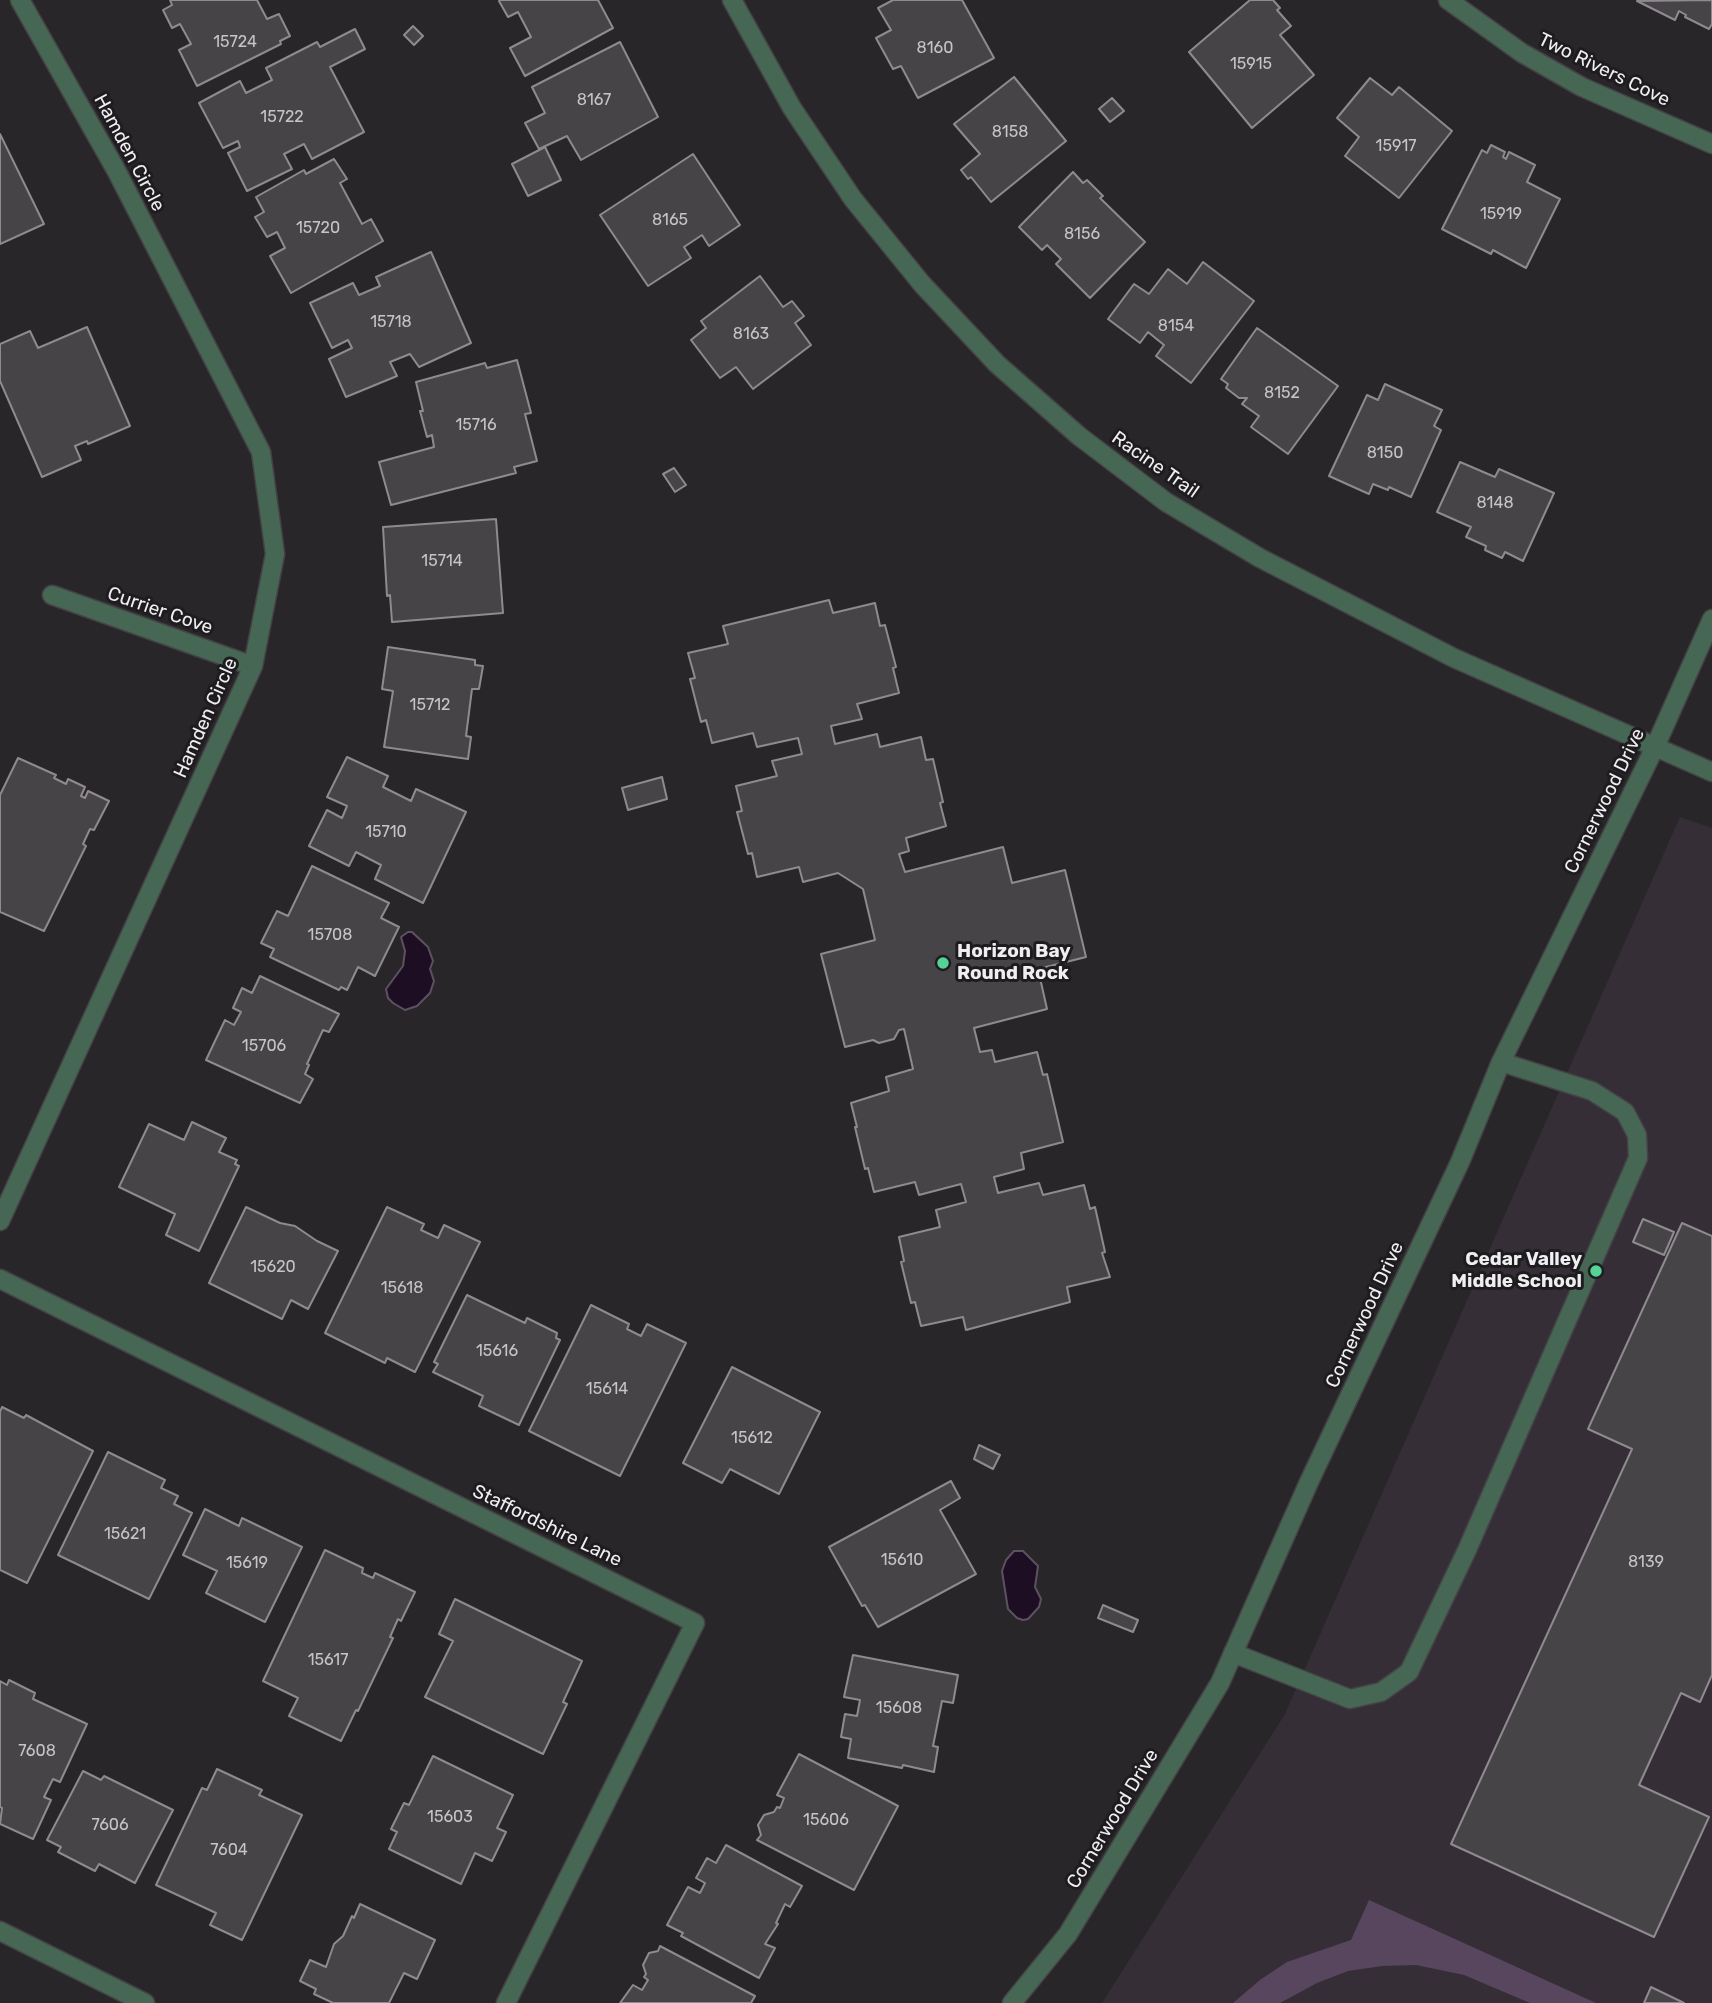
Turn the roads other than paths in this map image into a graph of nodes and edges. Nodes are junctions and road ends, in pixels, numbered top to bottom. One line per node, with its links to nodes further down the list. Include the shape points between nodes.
1 (20, 0): 7 (street, Hamden Circle, via 116,170 261,452 275,554)
2 (732, 0): 8 (street, Racine Trail, via 792,108 853,199 922,284 997,364 1079,436 1166,502 1260,558 1454,658)
3 (1448, 0): 4 (street, Two Rivers Cove, via 1522,53 1582,87)
4 (1712, 144)
5 (52, 595): 7 (street, Currier Cove)
6 (1712, 620): 8 (street, Cornerwood Drive)
7 (253, 666): 11 (street, Hamden Circle)
8 (1656, 747): 9 (street, Racine Trail); 10 (street, Cornerwood Drive)
9 (1712, 772)
10 (1501, 1062): 13 (street, Cornerwood Drive, via 1460,1161); 13 (street, via 1592,1091 1625,1112 1637,1135 1638,1158 1467,1550 1409,1672 1381,1692 1350,1699)
11 (0, 1221)
12 (0, 1279): 16 (street, Staffordshire Lane, via 695,1623)
13 (1233, 1653): 17 (street, Cornerwood Drive, via 1220,1683 1069,1934)
14 (0, 1931): 15 (street)
15 (145, 2003)
16 (506, 2003)
17 (1012, 2003)

